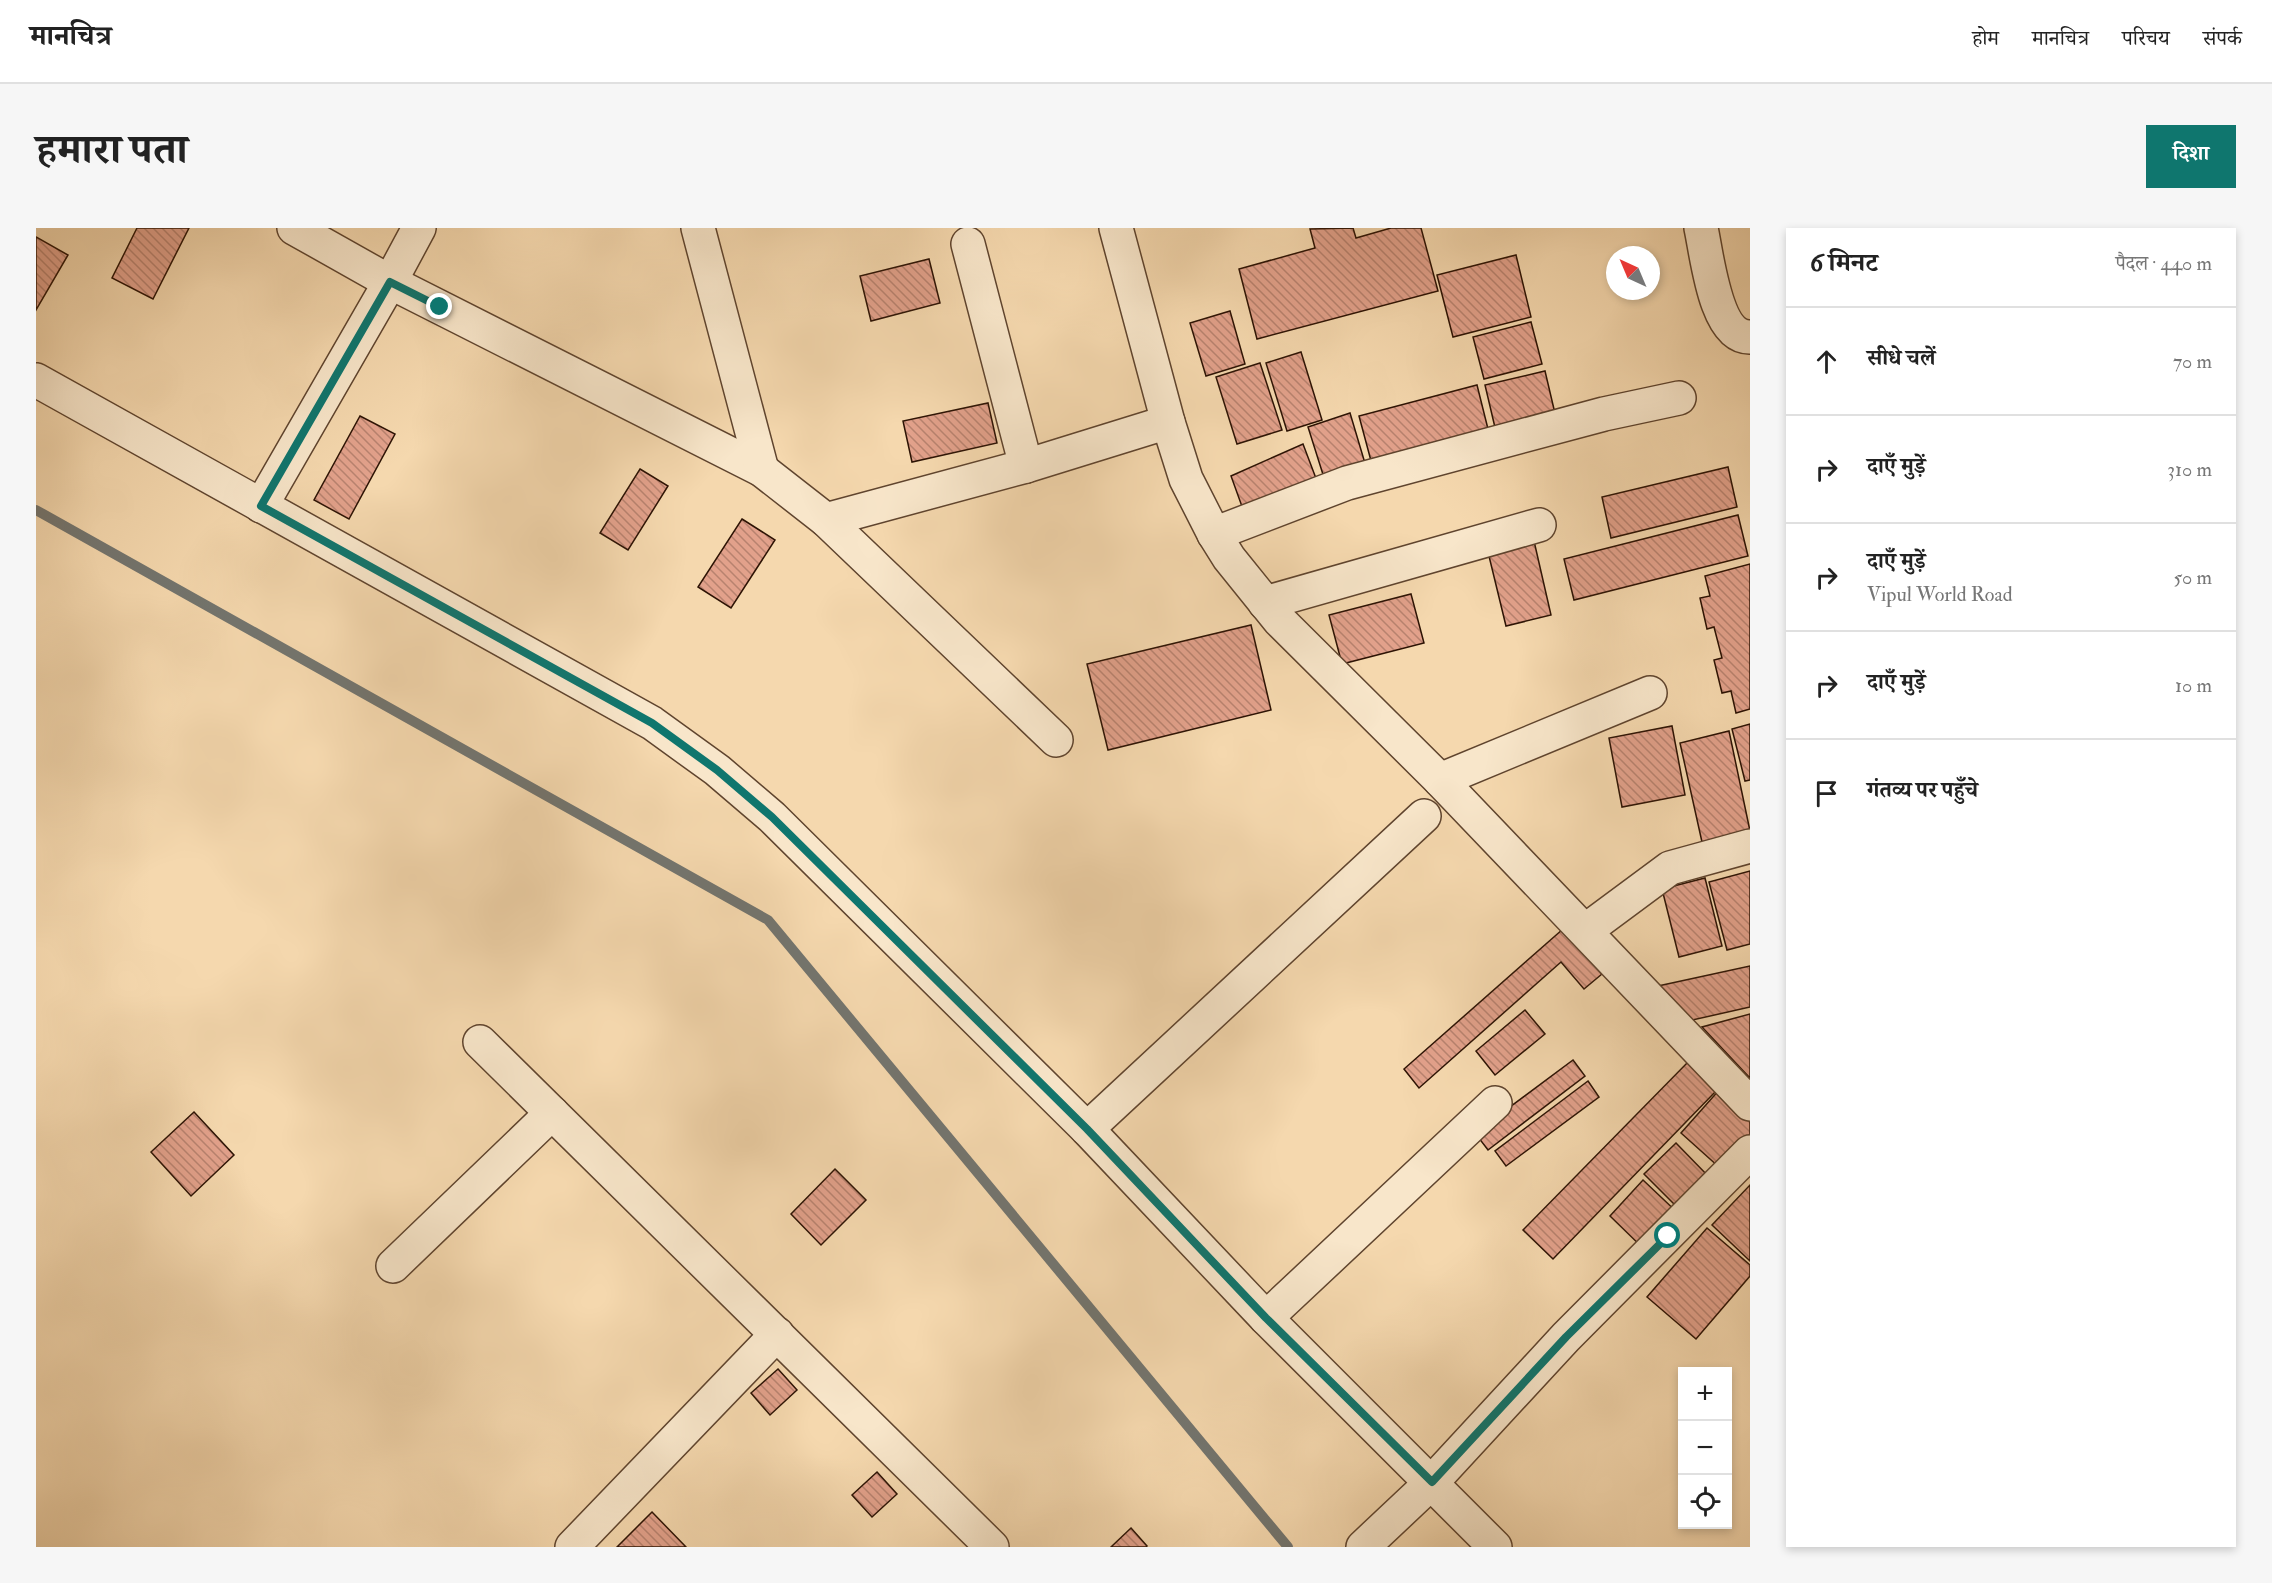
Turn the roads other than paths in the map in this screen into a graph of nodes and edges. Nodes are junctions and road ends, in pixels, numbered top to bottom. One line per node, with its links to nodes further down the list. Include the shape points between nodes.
1 (294, 228): 7 (street)
2 (419, 228): 7 (street)
3 (698, 228): 13 (street)
4 (1116, 228): 11 (street)
5 (1701, 228): 8 (street, via 1720,314 1733,331)
6 (968, 244): 12 (street)
7 (390, 282): 13 (street); 14 (street)
8 (1750, 338)
9 (36, 380): 14 (street)
10 (1678, 398): 17 (street, via 1347,483)
11 (1168, 422): 12 (street); 17 (street, via 1186,479)
12 (1026, 466): 15 (street)
13 (762, 470): 15 (street)
14 (261, 506): 29 (street, via 652,723 717,770 772,817)
15 (826, 520): 20 (street)
16 (1539, 525): 18 (street)
17 (1214, 534): 18 (street)
18 (1265, 603): 21 (street)
19 (1650, 693): 21 (street)
20 (1056, 740)
21 (1440, 780): 24 (street)
22 (1424, 816): 29 (street)
23 (1750, 846): 24 (street, via 1670,868)
24 (1585, 931): 27 (street)
25 (480, 1042): 28 (street)
26 (1495, 1103): 32 (street)
27 (1750, 1104)
28 (552, 1113): 31 (street); 33 (street)
29 (1087, 1129): 32 (street)
30 (1750, 1152): 34 (street, via 1566,1337)
31 (393, 1266)
32 (1266, 1318): 34 (street)
33 (777, 1334): 35 (street); 36 (street)
34 (1432, 1482): 37 (street); 38 (street)
35 (572, 1547)
36 (992, 1547)
37 (1363, 1547)
38 (1495, 1547)

